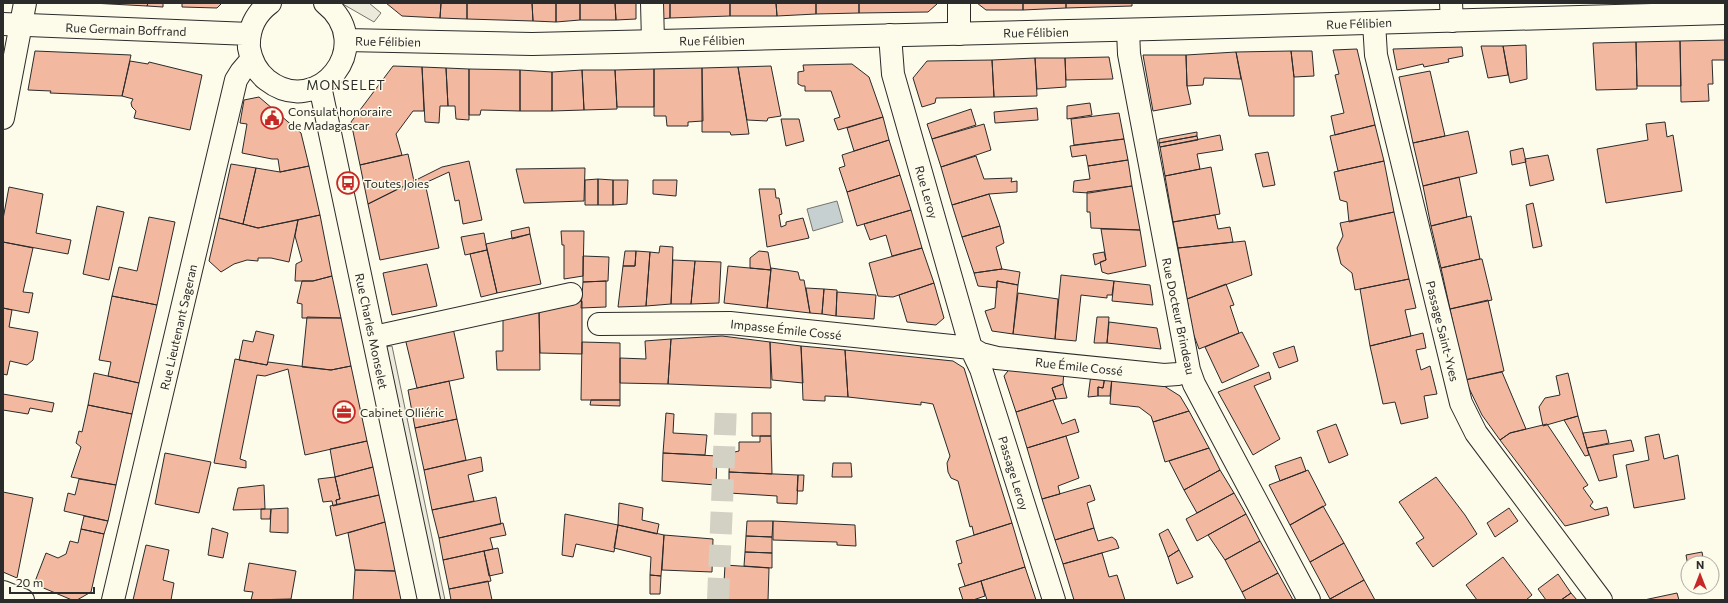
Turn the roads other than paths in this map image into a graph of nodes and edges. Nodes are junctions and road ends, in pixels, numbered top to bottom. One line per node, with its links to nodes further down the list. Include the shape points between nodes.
1 (25, 3): 9 (street)
2 (270, 3): 11 (street, via 255,19)
3 (325, 3): 14 (street, via 341,21)
4 (652, 3): 15 (street)
5 (959, 3): 12 (street)
6 (1451, 12): 7 (street, Rue Félibien); 8 (street, Rue Félibien)
7 (1725, 12)
8 (1374, 23): 10 (street, Rue Félibien); 30 (street, Passage Saint-Yves, via 1376,54 1461,403 1476,433)
9 (12, 24): 11 (street, Rue Germain Boffrand); 18 (street)
10 (1128, 30): 12 (street, Rue Félibien); 23 (street, Rue Docteur Brindeau, via 1129,54)
11 (250, 34): 16 (street)
12 (959, 34): 13 (street, Rue Félibien)
13 (890, 35): 15 (street, Rue Félibien); 22 (street, Rue Leroy, via 893,74)
14 (346, 40): 15 (street, Rue Félibien, via 532,44); 17 (street, via 344,56 338,70)
15 (653, 41)
16 (252, 59): 17 (street, via 261,75 280,88 302,91); 26 (street, Rue Lieutenant Sageran, via 236,80)
17 (320, 86): 21 (street, Rue Charles Monselet)
18 (3, 118)
19 (571, 294): 21 (street)
20 (600, 324): 22 (street, Impasse Émile Cossé, via 730,323)
21 (374, 337): 27 (street, Rue Charles Monselet)
22 (972, 348): 23 (street, Rue Émile Cossé, via 981,354 997,358 1164,375); 28 (street, Passage Leroy, via 981,369)
23 (1188, 370): 29 (street, Rue Docteur Brindeau)
24 (3, 592): 25 (street)
25 (23, 600)
26 (113, 600)
27 (429, 600)
28 (1054, 600)
29 (1309, 600)
30 (1601, 600)

